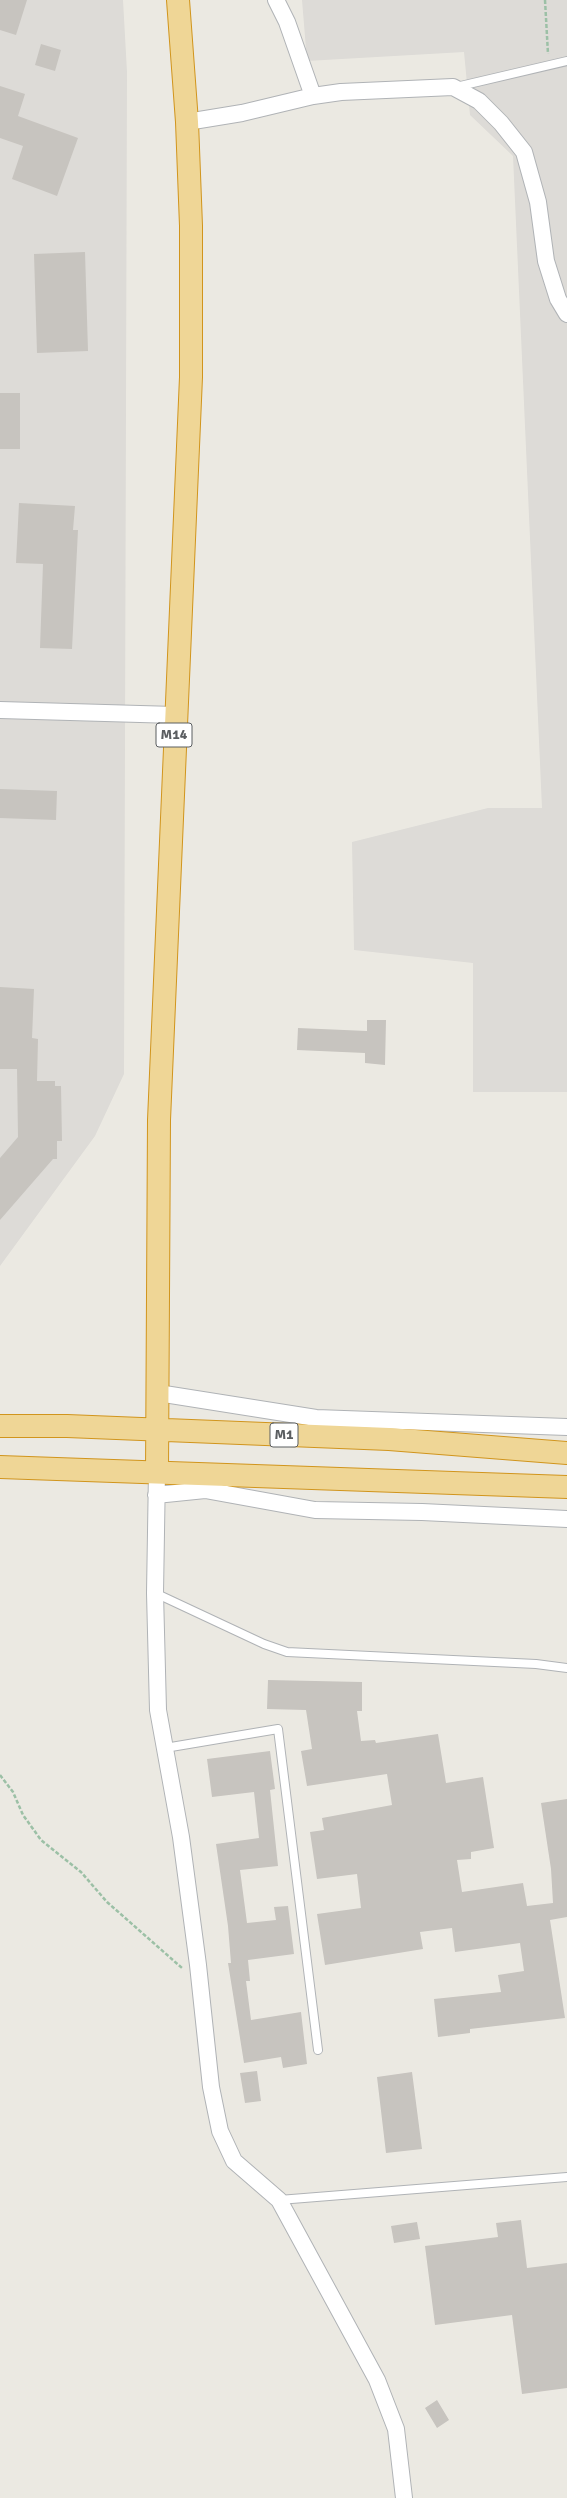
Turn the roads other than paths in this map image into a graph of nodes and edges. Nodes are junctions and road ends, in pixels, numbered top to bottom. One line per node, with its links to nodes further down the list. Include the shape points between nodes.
1 (178, 0): 6 (highway, M14)
2 (276, 0): 5 (street, via 287,22)
3 (567, 61): 4 (lane)
4 (453, 87): 5 (street, via 341,92); 7 (street, via 479,101 524,152 538,202 546,260 558,298)
5 (313, 96): 6 (street, via 242,113)
6 (187, 122): 9 (highway, M14, via 191,226 191,377)
7 (567, 314)
8 (0, 710): 9 (street)
9 (175, 715): 10 (highway, M14, via 159,1120)
10 (158, 1393): 12 (street, via 316,1418); 13 (highway, M14)
11 (0, 1426): 13 (highway, M1)
12 (567, 1427)
13 (158, 1430): 14 (highway, M1, via 389,1439); 16 (highway, M14)
14 (567, 1454)
15 (0, 1467): 16 (highway)
16 (157, 1471): 17 (highway); 18 (street)
17 (567, 1487)
18 (156, 1495): 19 (street, via 205,1490 315,1510); 20 (street, via 158,1548)
19 (567, 1519)
20 (155, 1593): 21 (lane, via 264,1644 287,1652 536,1664); 22 (street, via 158,1710)
21 (567, 1668)
22 (165, 1748): 23 (lane, via 278,1729); 25 (street, via 181,1837 211,2087 220,2131 234,2161)
23 (318, 2050)
24 (567, 2177): 25 (lane)
25 (279, 2200): 26 (street, via 377,2380 396,2429)
26 (404, 2498)

